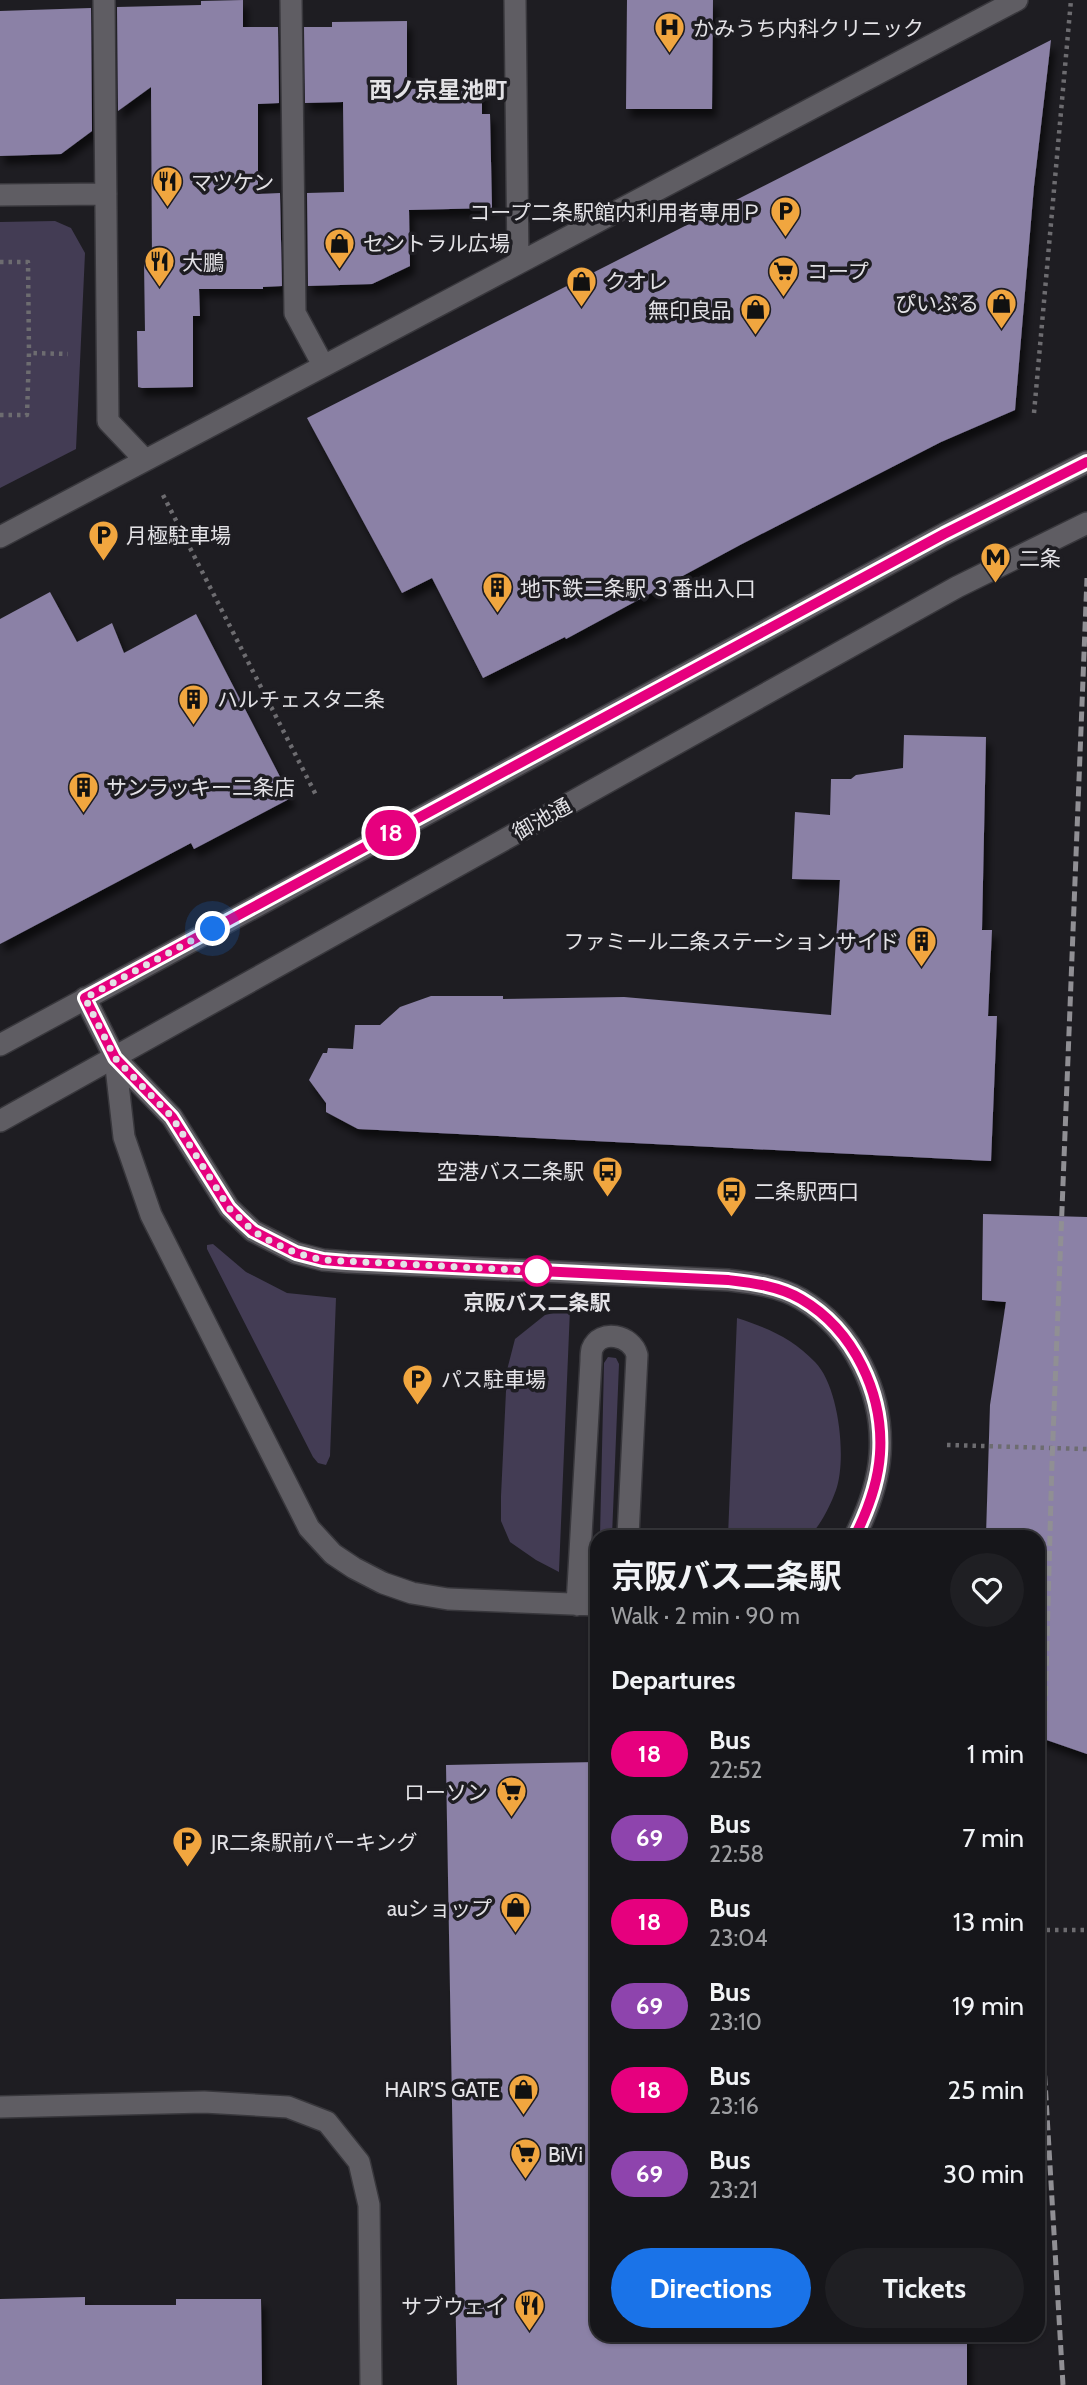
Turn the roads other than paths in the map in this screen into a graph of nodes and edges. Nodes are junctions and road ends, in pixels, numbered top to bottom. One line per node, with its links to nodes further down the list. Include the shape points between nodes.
1 (104, 0): 5 (street)
2 (291, 0): 8 (street, via 295,313)
3 (515, 0): 7 (street)
4 (1017, 0): 7 (street)
5 (106, 194): 6 (street); 9 (street, via 108,421)
6 (0, 195)
7 (518, 263): 8 (street)
8 (323, 365): 9 (street)
9 (145, 460): 12 (street)
10 (1087, 462): 13 (street, via 932,540)
11 (1087, 523): 15 (street, 御池通, via 957,587)
12 (0, 537)
13 (85, 998): 14 (street); 15 (street)
14 (0, 1045)
15 (115, 1058): 16 (street, 御池通); 18 (street, via 172,1117 229,1208 253,1231 296,1253 347,1262 728,1280 758,1283 800,1298 837,1329 855,1352 877,1412 877,1476); 19 (street, via 124,1137 151,1215 309,1528 354,1568 412,1593)
16 (0, 1121)
17 (628, 1530): 19 (street, via 637,1355 623,1337 606,1337 592,1349 591,1361)
18 (858, 1530)
19 (587, 1605)
20 (0, 2107): 21 (street, via 204,2102 288,2107 327,2122 359,2162 369,2205)
21 (371, 2385)

